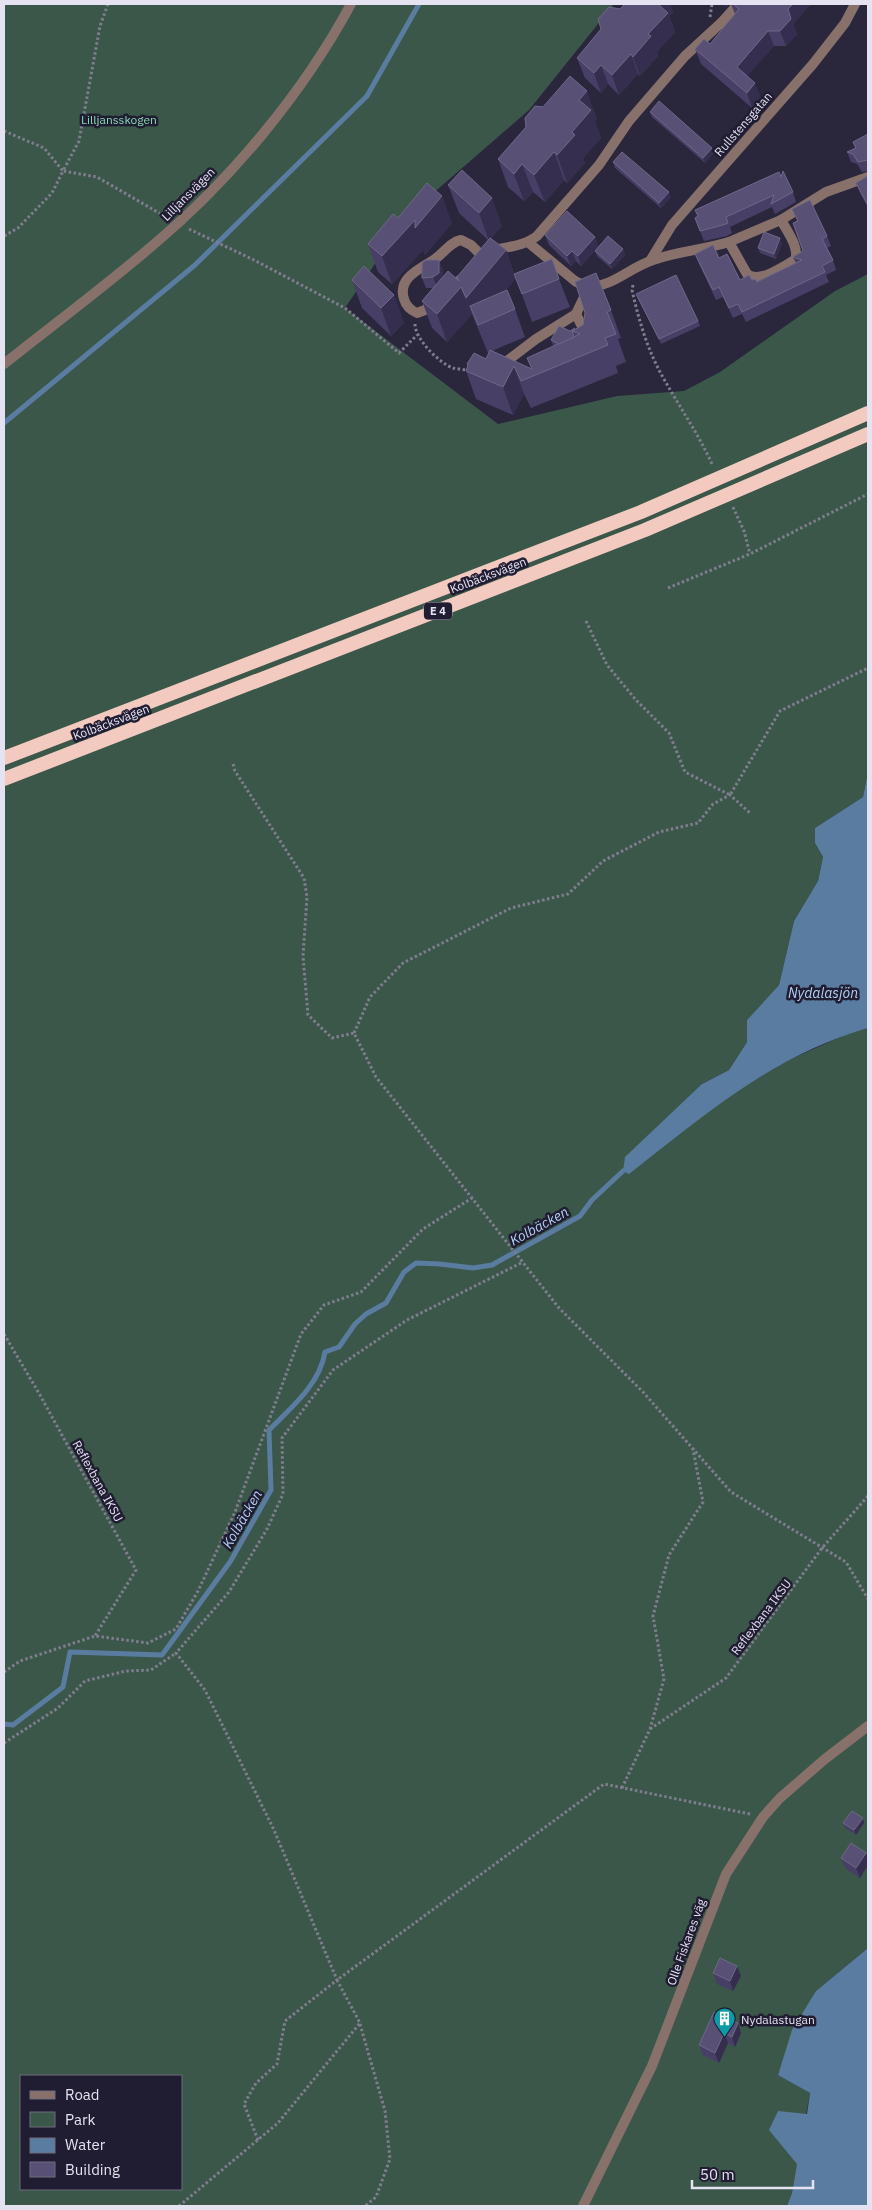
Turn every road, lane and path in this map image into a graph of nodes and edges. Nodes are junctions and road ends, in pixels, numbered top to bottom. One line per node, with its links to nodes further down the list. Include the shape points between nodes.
1 (351, 4): 17 (street, Lilljansvägen, via 300,84 240,160 153,246)
2 (738, 4): 9 (street, via 685,56 629,121 599,165)
3 (855, 4): 11 (street, Rullstensgatan, via 845,23 813,64 672,225)
4 (4, 132): 7 (path, via 44,148 63,170 52,193 18,228)
5 (868, 177): 6 (street, via 826,192)
6 (782, 220): 8 (street); 8 (street, via 796,258 761,277 747,274)
7 (4, 236)
8 (729, 242): 11 (street)
9 (529, 243): 10 (street); 13 (street)
10 (481, 255): 14 (street, via 471,273 443,291 425,310); 14 (street, via 471,245 457,241 409,277 402,288 403,297 409,309)
11 (650, 261): 12 (street)
12 (636, 269): 13 (street, via 610,283); 22 (path, via 632,290 641,328 658,369 698,434)
13 (588, 288): 15 (street)
14 (416, 313): 18 (path, via 415,330 421,341 449,366)
15 (576, 314): 16 (street, via 588,340); 19 (street, via 507,361 502,370)
16 (587, 349)
17 (4, 364)
18 (473, 370)
19 (509, 376)
20 (868, 413): 29 (highway, Kolbäcksvägen / E 4, via 641,512)
21 (868, 434): 31 (highway, Kolbäcksvägen / E 4, via 645,530)
22 (712, 464)
23 (868, 494): 25 (path)
24 (733, 507): 25 (path)
25 (750, 554): 26 (path)
26 (668, 588)
27 (586, 621): 32 (path, via 607,665 669,734 685,772)
28 (868, 668): 32 (path, via 780,711)
29 (4, 758)
30 (233, 764): 34 (path, via 304,878 307,897 303,956 308,1015 332,1038)
31 (4, 780)
32 (730, 795): 33 (path); 34 (path, via 713,804 698,823 659,832 603,861 568,894 511,908 403,963 370,997)
33 (750, 813)
34 (354, 1033): 35 (path, via 376,1077)
35 (472, 1198): 36 (path); 42 (path, via 423,1229 361,1292 324,1305 301,1334 235,1512 198,1591 176,1629 148,1643)
36 (523, 1262): 38 (path, via 559,1308 643,1392); 43 (path, via 407,1320 333,1370 282,1438 283,1494 267,1529 229,1592)
37 (4, 1334): 42 (path, Reflexbana IKSU, via 136,1570)
38 (693, 1449): 40 (path, via 731,1492); 46 (path, via 703,1502 669,1555 654,1616 664,1679)
39 (868, 1496): 40 (path, Reflexbana IKSU)
40 (822, 1548): 41 (path, via 846,1562); 46 (path, Reflexbana IKSU, via 726,1678)
41 (868, 1599)
42 (94, 1636): 44 (path, via 20,1661)
43 (176, 1653): 47 (path, via 151,1670 126,1671 85,1681 58,1708); 50 (path, via 205,1690 274,1830)
44 (4, 1672)
45 (868, 1726): 49 (street, Olle Fiskares väg, via 825,1758)
46 (650, 1729): 48 (path)
47 (4, 1743)
48 (622, 1788): 49 (path); 50 (path, via 604,1784)
49 (763, 1817): 55 (street, Olle Fiskares väg, via 726,1874 652,2066)
50 (337, 1980): 51 (path); 52 (path, via 285,2021 277,2064 256,2083 244,2104)
51 (360, 2023): 52 (path, via 278,2123); 54 (path, via 385,2111 390,2159 376,2197)
52 (258, 2140): 53 (path)
53 (179, 2206)
54 (365, 2206)
55 (583, 2206)

